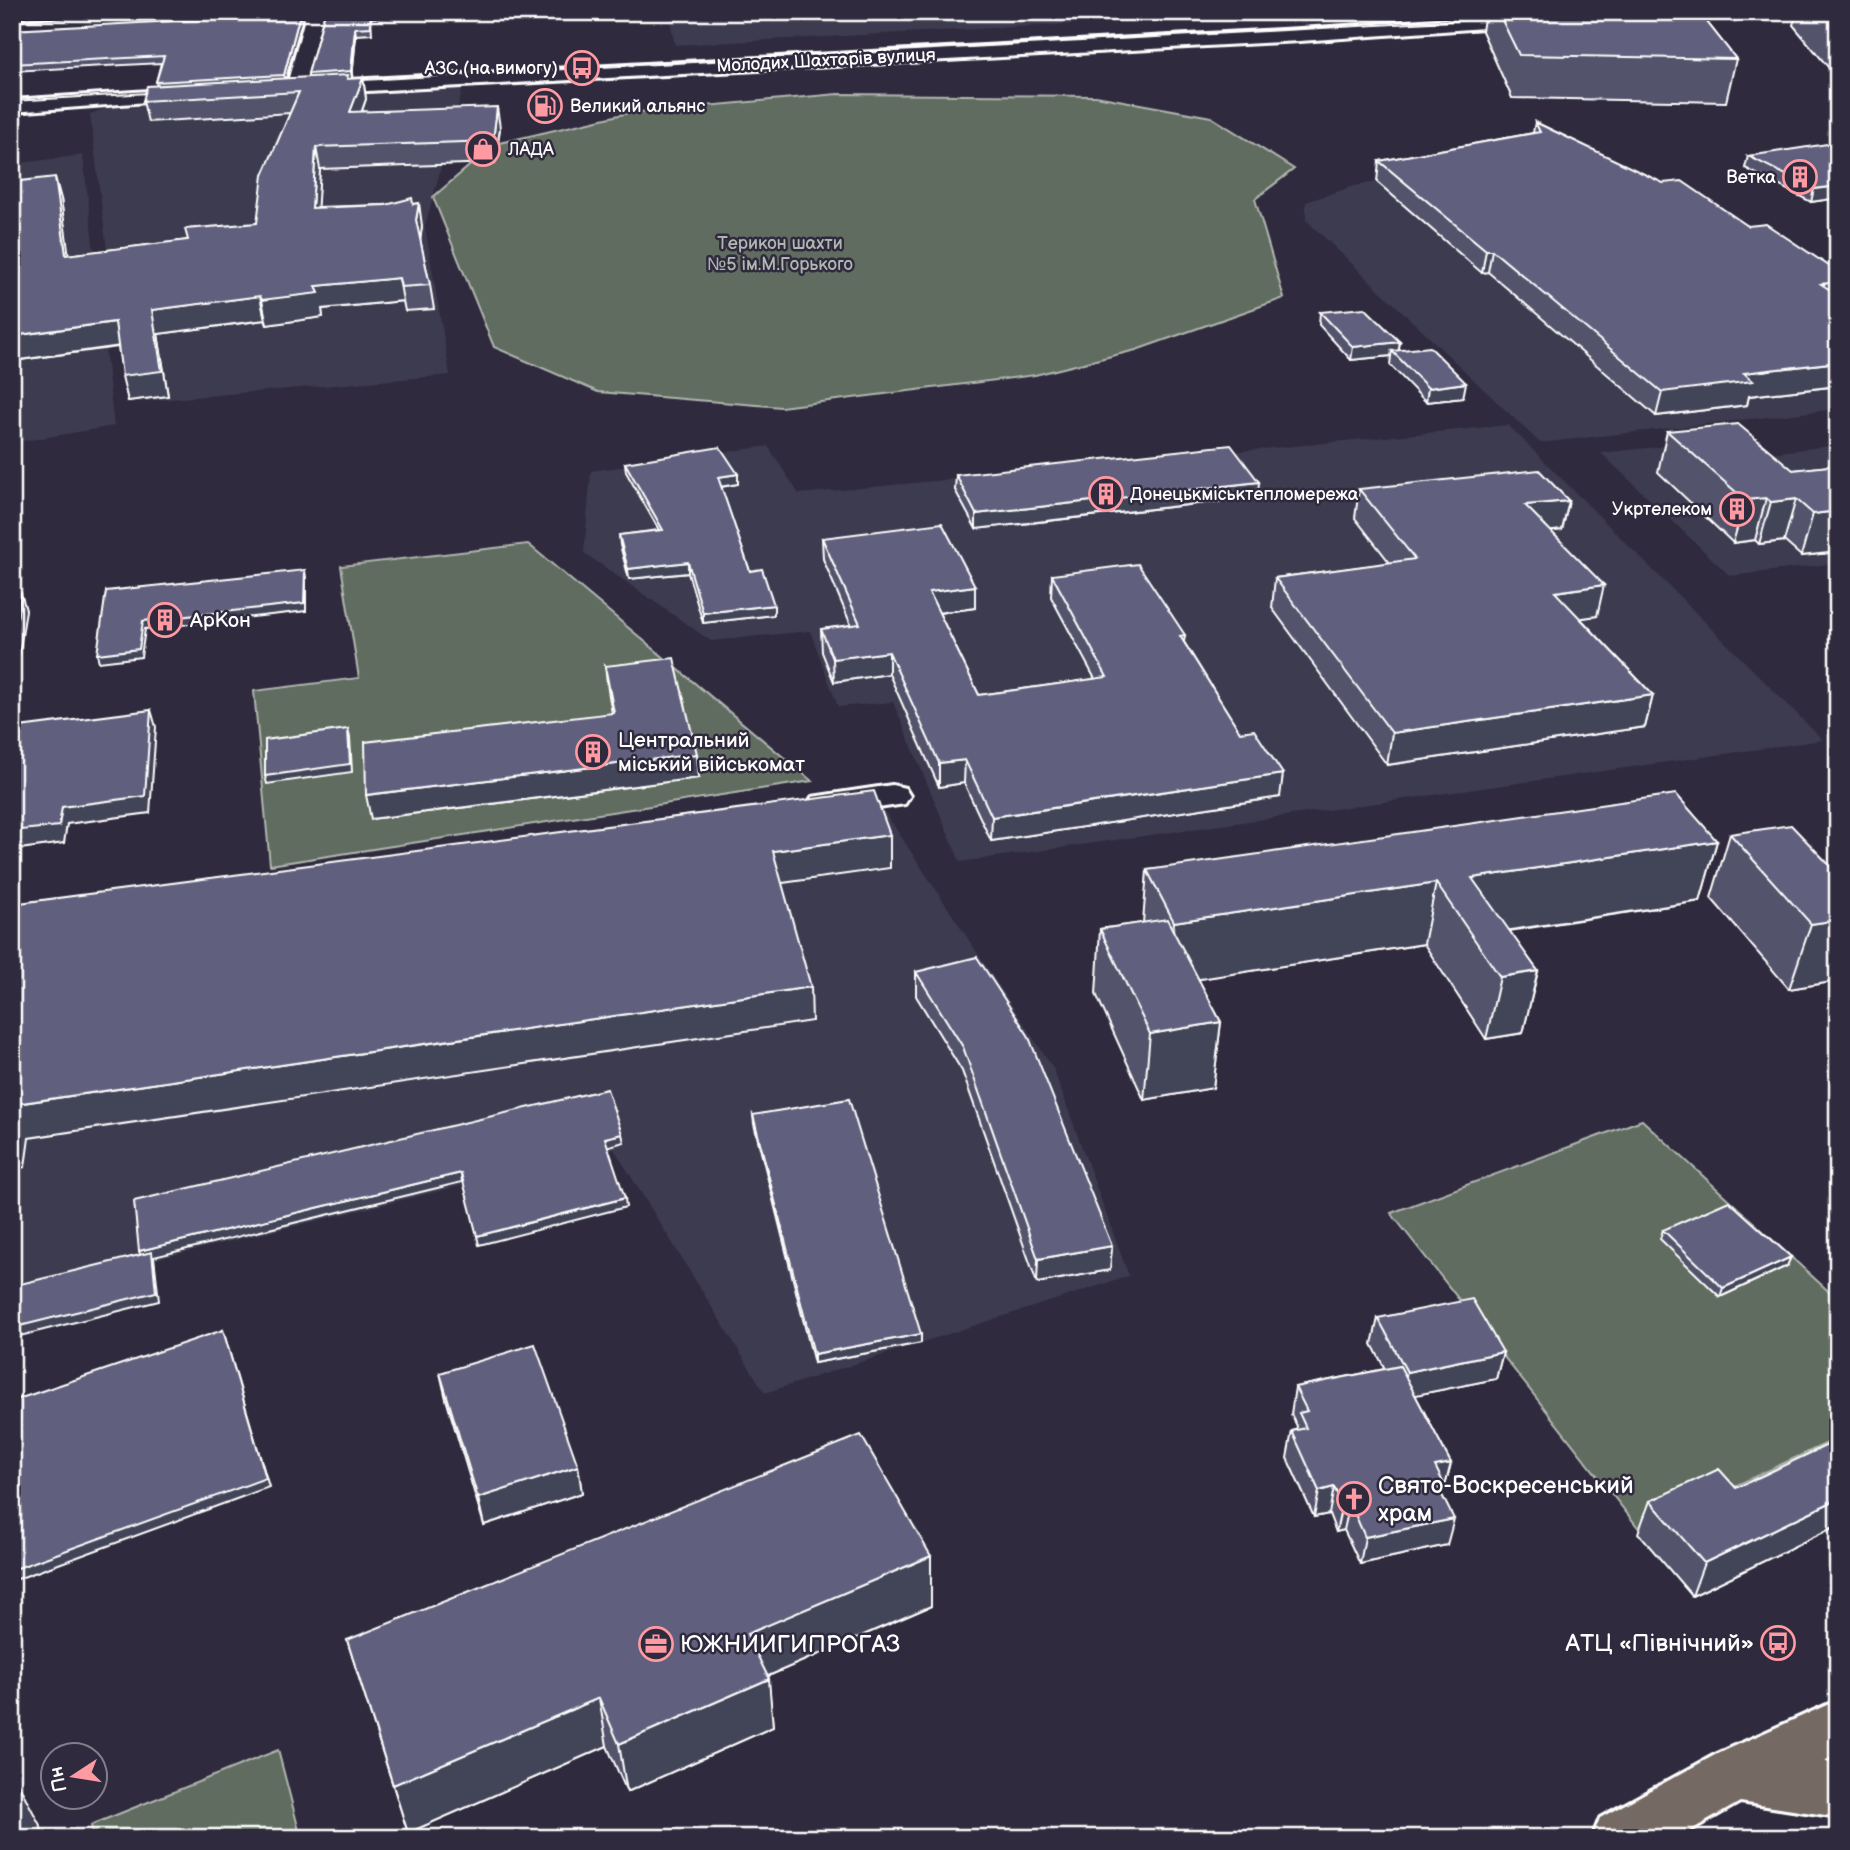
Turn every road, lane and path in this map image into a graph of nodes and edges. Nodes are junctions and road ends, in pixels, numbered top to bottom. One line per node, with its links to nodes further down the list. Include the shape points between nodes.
1 (316, 12): 5 (main road); 6 (main road)
2 (1465, 12): 6 (main road, Молодих Шахтарів вулиця)
3 (1640, 12): 4 (main road, Молодих Шахтарів вулиця)
4 (1480, 18): 6 (main road, Молодих Шахтарів вулиця)
5 (12, 28)
6 (290, 83)
7 (12, 94): 8 (main road, via 216,88)
8 (12, 106)
9 (892, 796): 10 (main road)
10 (796, 809)
11 (1838, 1726): 12 (main road)
12 (1735, 1774): 13 (main road); 14 (main road)
13 (1838, 1790)
14 (1621, 1838)

